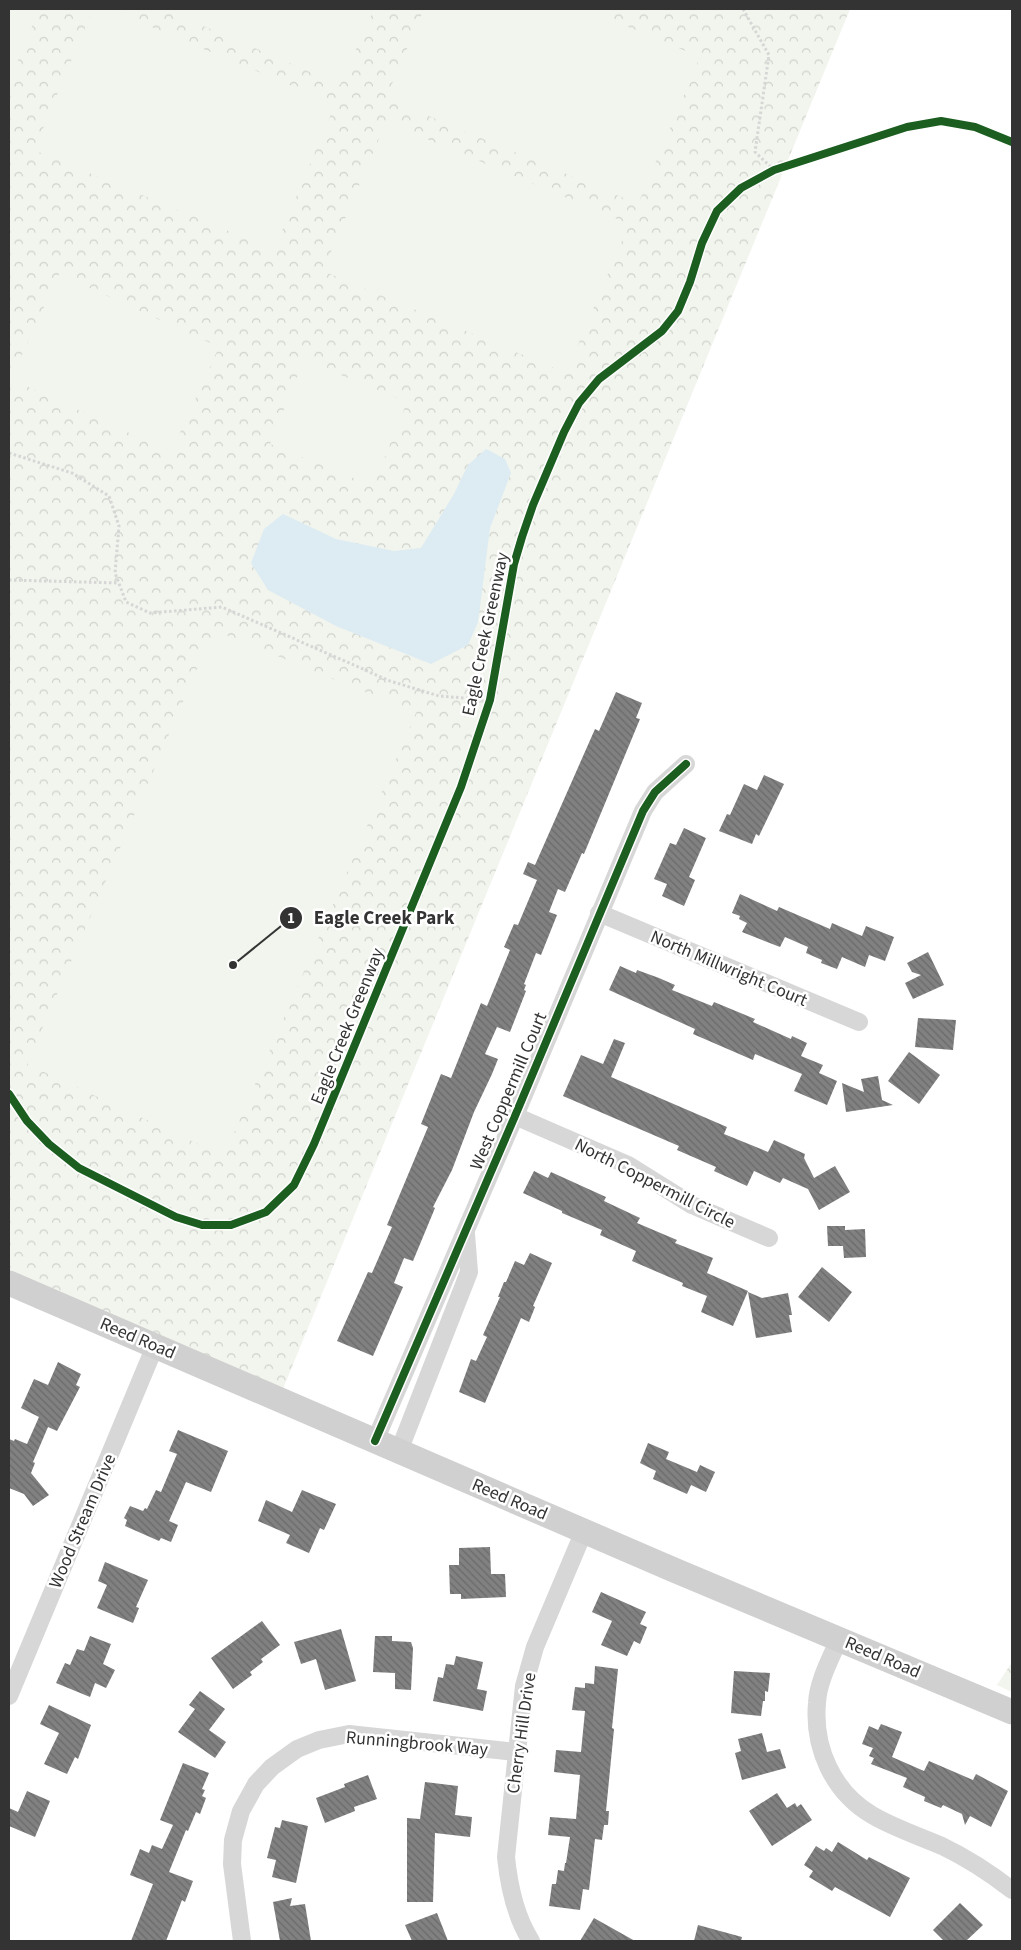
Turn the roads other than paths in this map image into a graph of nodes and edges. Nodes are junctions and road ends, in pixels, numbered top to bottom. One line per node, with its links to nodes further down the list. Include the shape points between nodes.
1 (686, 764): 2 (street, West Coppermill Court, via 655,792 642,811)
2 (599, 913): 3 (street, North Millwright Court); 4 (street, West Coppermill Court)
3 (859, 1022)
4 (515, 1116): 5 (street, West Coppermill Court); 6 (street, North Coppermill Circle, via 628,1165 692,1205)
5 (466, 1231): 9 (street, West Coppermill Court); 10 (street, West Coppermill Court, via 469,1272)
6 (769, 1238)
7 (9, 1283): 8 (main road, Reed Road)
8 (156, 1346): 9 (main road, Reed Road); 13 (street, Wood Stream Drive)
9 (375, 1441): 10 (main road, Reed Road)
10 (399, 1451): 11 (main road, Reed Road)
11 (584, 1531): 12 (main road, Reed Road); 15 (street, Cherry Hill Drive, via 535,1647 524,1686)
12 (839, 1638): 14 (main road, Reed Road); 16 (street, via 818,1695 816,1718 820,1748 837,1783 871,1815 963,1857)
13 (9, 1696)
14 (1012, 1712)
15 (516, 1752): 17 (street, Runningbrook Way, via 357,1734 326,1738 297,1749 272,1767 256,1784 241,1811 233,1840 232,1864); 18 (street, Cherry Hill Drive, via 508,1881 516,1911)
16 (1012, 1890)
17 (242, 1941)
18 (531, 1941)

